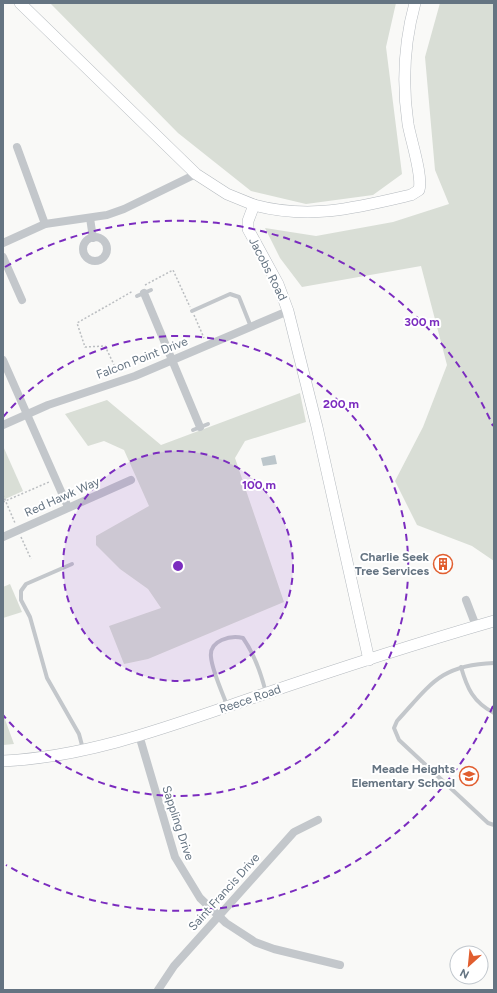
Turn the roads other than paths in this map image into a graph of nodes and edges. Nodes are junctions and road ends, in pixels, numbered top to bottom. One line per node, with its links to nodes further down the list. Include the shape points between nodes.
1 (20, 3): 4 (street)
2 (415, 3): 5 (street, via 405,53 405,97 408,125 420,180 419,190 411,195 327,212 284,211)
3 (17, 147): 7 (street)
4 (196, 174): 5 (street, via 227,194); 6 (street, via 124,209)
5 (254, 205): 14 (street, Jacobs Road, via 248,229 278,284)
6 (90, 218): 7 (street); 8 (street)
7 (45, 224): 9 (street)
8 (93, 238)
9 (3, 243)
10 (3, 257): 12 (street)
11 (143, 290): 17 (street)
12 (22, 300)
13 (192, 311): 15 (lane, via 235,294 239,297)
14 (288, 311): 15 (street, Falcon Point Drive); 28 (street, Jacobs Road, via 317,427)
15 (251, 326): 17 (street, Falcon Point Drive)
16 (3, 360): 18 (street)
17 (173, 360): 18 (street, Falcon Point Drive); 20 (street)
18 (27, 414): 19 (street, Falcon Point Drive); 22 (street)
19 (3, 425)
20 (200, 427)
21 (131, 480): 22 (street, Red Hawk Way)
22 (68, 507): 23 (street, Red Hawk Way)
23 (3, 537)
24 (72, 564): 35 (lane, via 26,584 21,591 21,600 30,617 47,678 79,734)
25 (466, 600): 27 (street)
26 (494, 620): 27 (street, Reece Road)
27 (476, 626): 28 (street, Reece Road)
28 (369, 660): 31 (street, Reece Road)
29 (494, 663): 30 (lane)
30 (461, 667): 33 (lane, via 466,687 472,696 484,708); 38 (lane, via 451,670 434,682 397,721 394,728 399,740 488,823)
31 (266, 694): 32 (street, Reece Road); 32 (lane, via 252,650 243,638 235,636 222,640 213,647 210,657)
32 (227, 707): 34 (street, Reece Road)
33 (494, 713)
34 (139, 736): 35 (street, Reece Road); 39 (street, Sappling Drive, via 174,857 200,898)
35 (83, 750): 36 (street, Reece Road)
36 (3, 761)
37 (318, 820): 39 (street, Saint Francis Drive, via 294,832)
38 (494, 825)
39 (218, 916): 40 (street, Sappling Drive, via 240,934 274,949); 41 (street, Saint Francis Drive, via 174,966)
40 (340, 965)
41 (158, 990)

